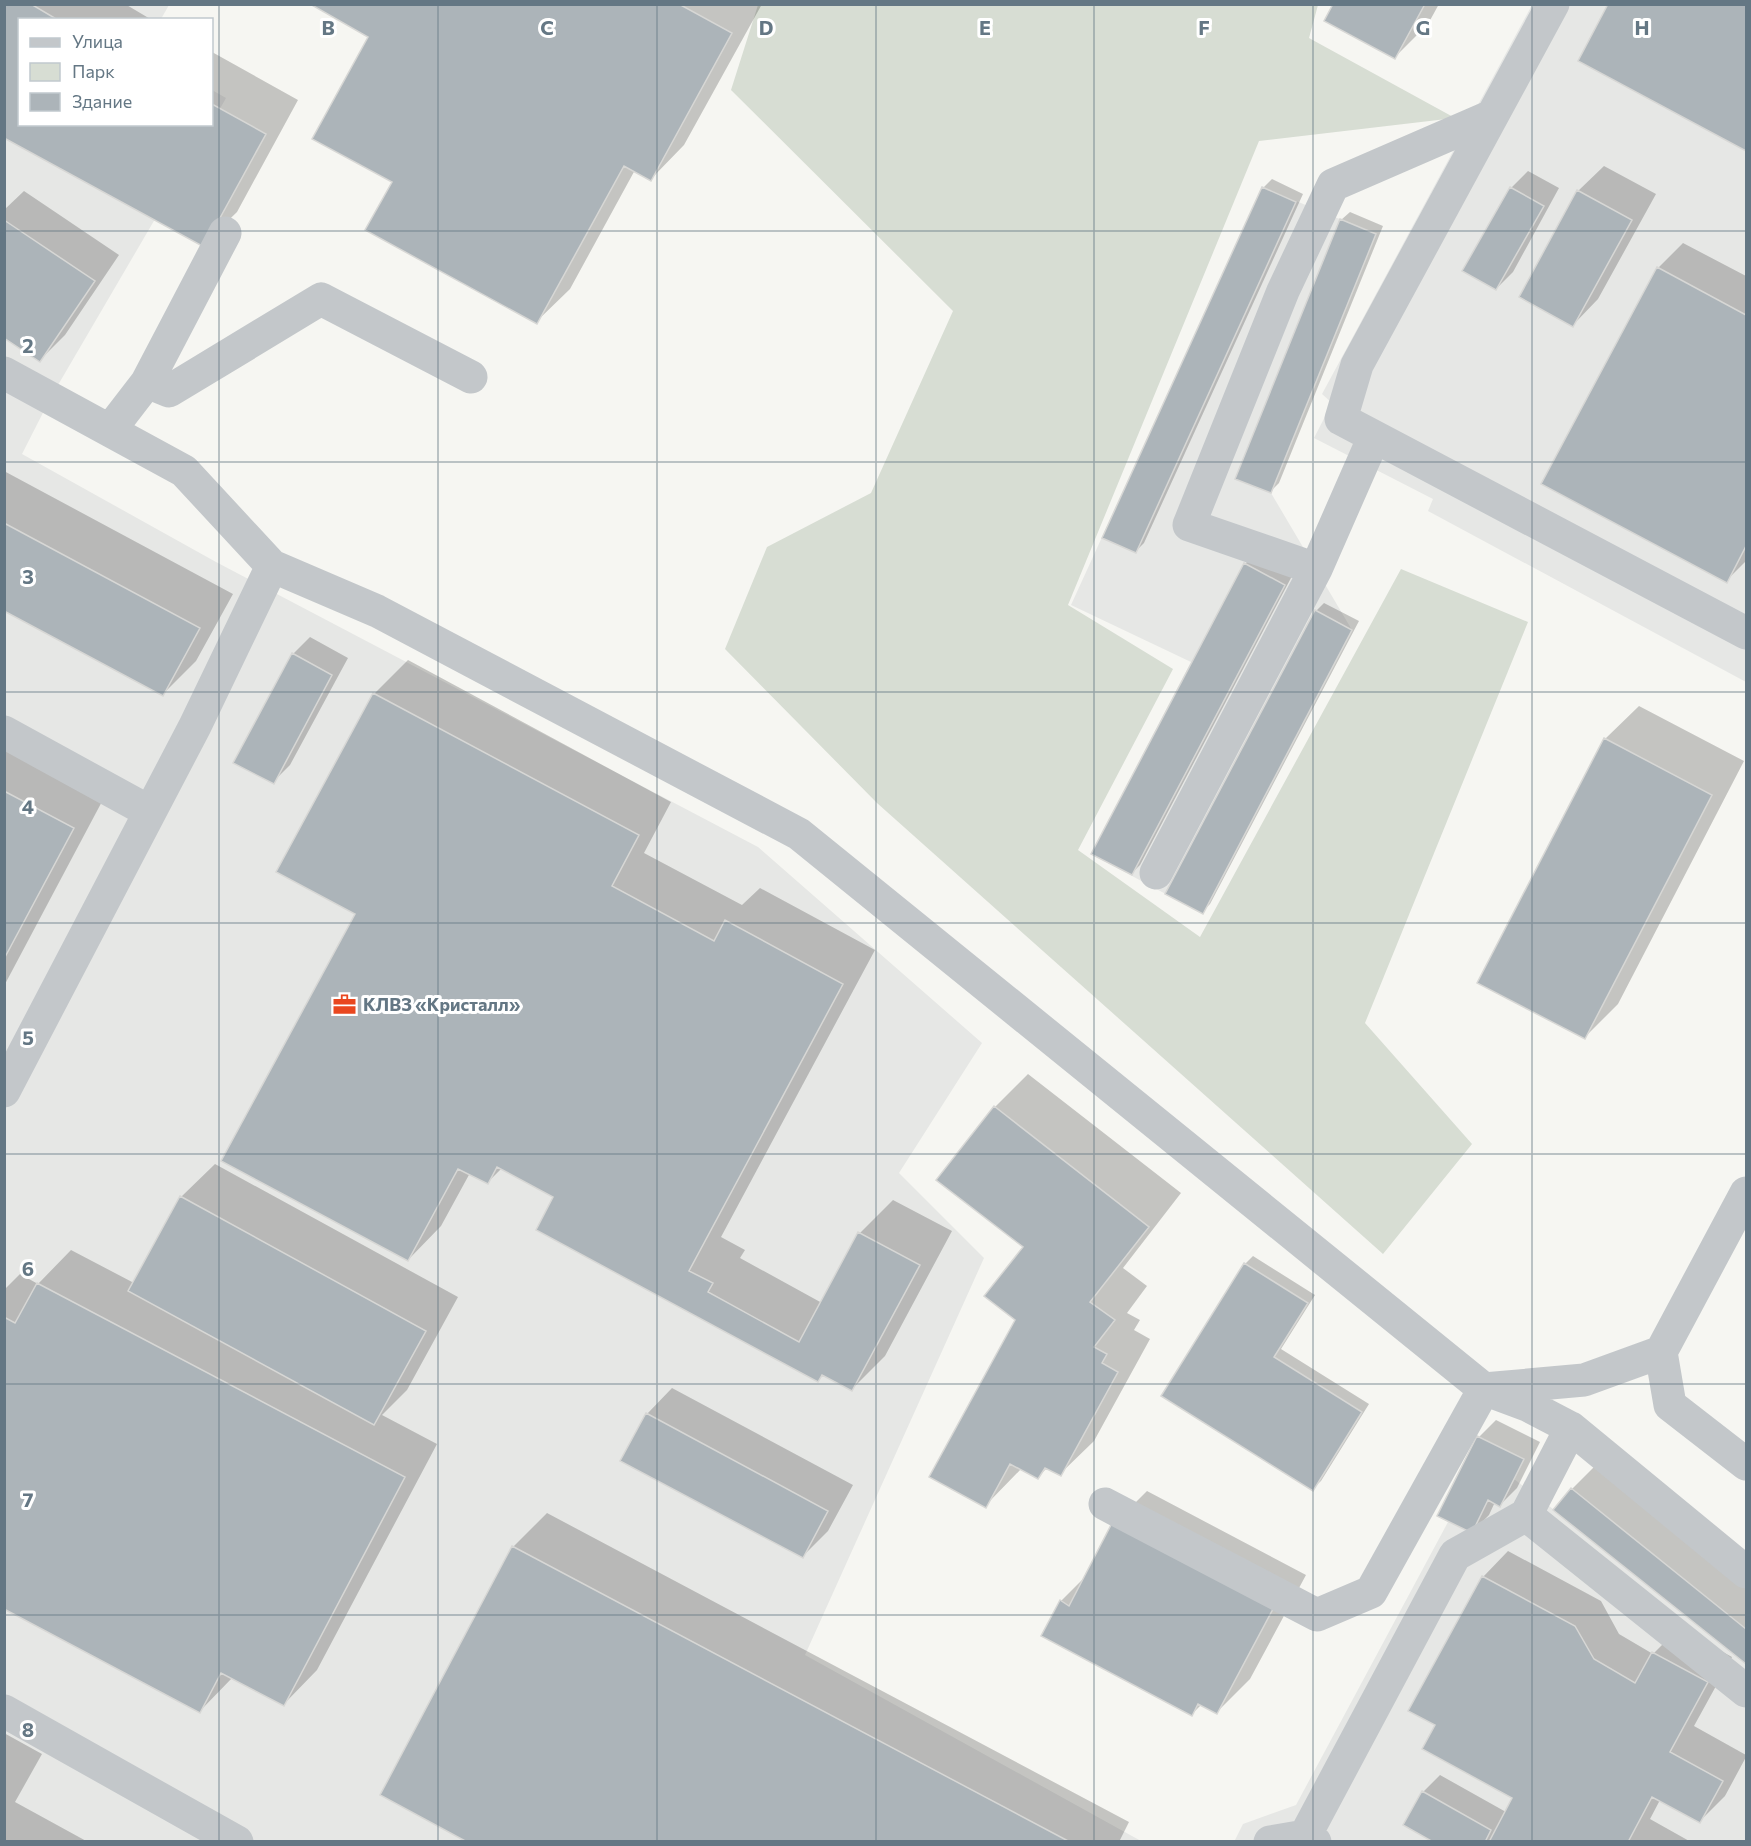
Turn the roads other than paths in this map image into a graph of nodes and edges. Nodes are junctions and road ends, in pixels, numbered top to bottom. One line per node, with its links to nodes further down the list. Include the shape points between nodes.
1 (1553, 4): 2 (street)
2 (1492, 116): 8 (street, via 1357,365 1341,419); 10 (street, via 1333,185 1283,291 1189,525)
3 (225, 233): 6 (street)
4 (4, 373): 7 (street)
5 (471, 377): 6 (street, via 321,299 169,391)
6 (147, 382): 7 (street)
7 (110, 430): 9 (street, via 184,471)
8 (1374, 437): 10 (street); 11 (street)
9 (272, 566): 13 (street); 18 (street, via 377,611 799,834)
10 (1316, 569): 14 (street)
11 (1746, 633)
12 (4, 732): 13 (street)
13 (150, 812): 15 (street)
14 (1156, 873)
15 (4, 1091)
16 (1746, 1192): 17 (street)
17 (1661, 1352): 18 (street, via 1584,1380); 20 (street, via 1670,1405)
18 (1484, 1389): 19 (street); 21 (street, via 1371,1592 1317,1615)
19 (1571, 1428): 22 (street); 23 (street)
20 (1746, 1464)
21 (1105, 1504)
22 (1526, 1515): 24 (street); 26 (street, via 1455,1555)
23 (1746, 1572)
24 (1746, 1692)
25 (4, 1711): 27 (street)
26 (1310, 1839): 28 (street)
27 (237, 1842)
28 (1270, 1842)

